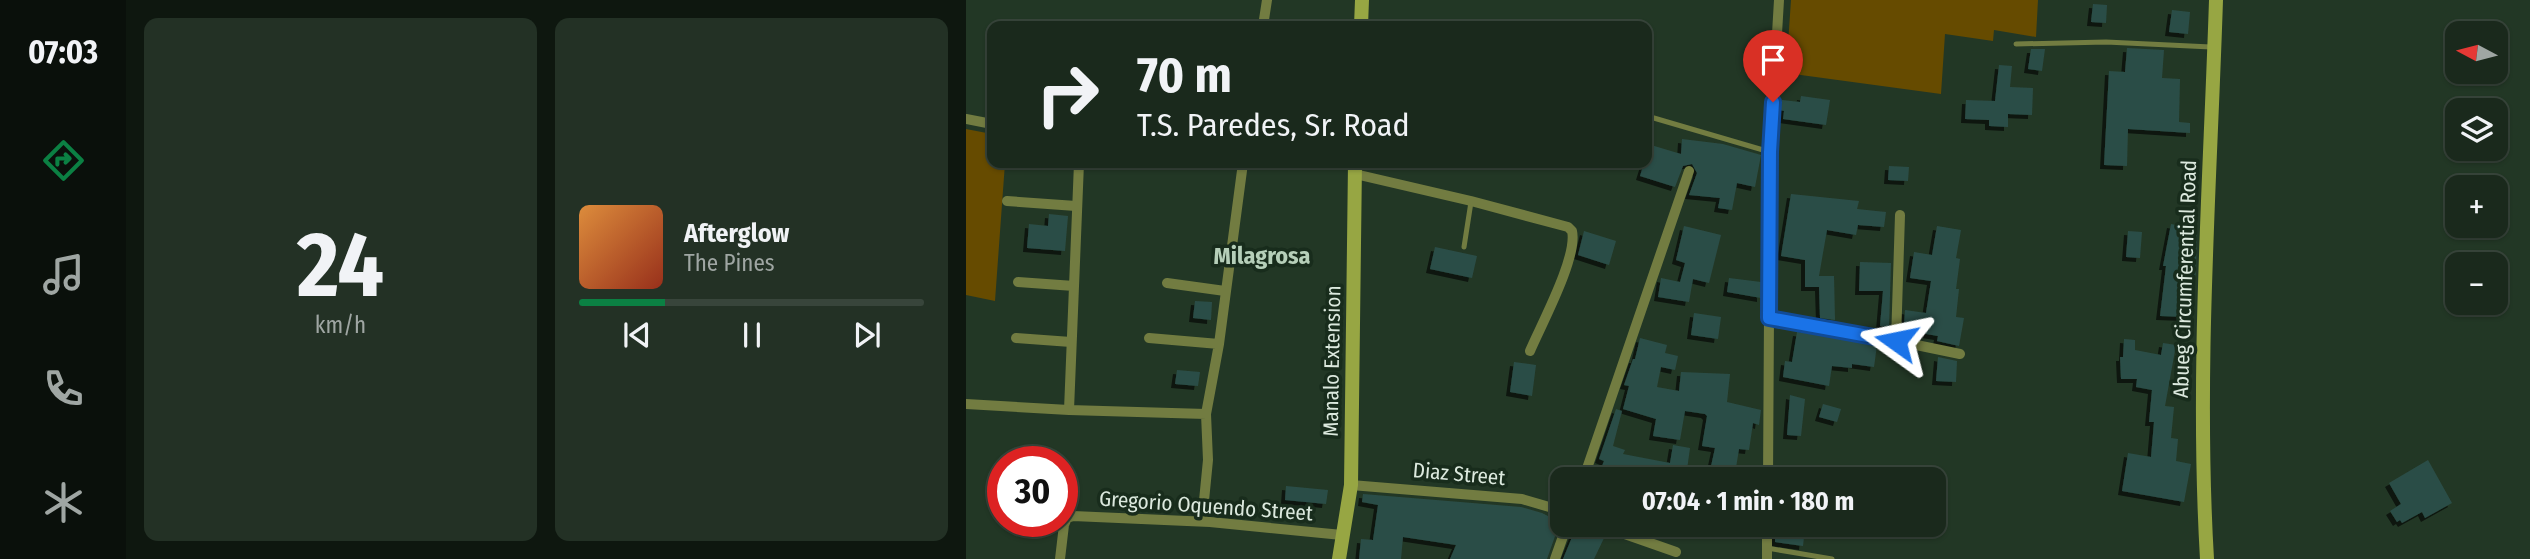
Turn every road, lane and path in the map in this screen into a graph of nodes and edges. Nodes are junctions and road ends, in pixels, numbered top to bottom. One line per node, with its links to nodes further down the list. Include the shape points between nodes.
1 (1267, 0): 5 (street)
2 (1362, 0): 6 (street)
3 (1779, 0): 12 (street)
4 (2216, 0): 8 (street, Abueg Circumferential Road)
5 (1264, 21)
6 (1361, 21)
7 (2016, 44): 8 (lane)
8 (2215, 47): 51 (street, Abueg Circumferential Road, via 2202,377)
9 (1652, 117): 12 (lane)
10 (966, 119): 11 (street)
11 (987, 123)
12 (1770, 152): 26 (street)
13 (1079, 168): 19 (street)
14 (1242, 168): 25 (street)
15 (1355, 168): 18 (street); 39 (street, Manalo Extension)
16 (1689, 171): 37 (street)
17 (1007, 201): 19 (street)
18 (1471, 201): 21 (lane); 32 (street, via 1572,231 1573,245 1563,274)
19 (1076, 206): 24 (street)
20 (1900, 215): 29 (street)
21 (1464, 247)
22 (1018, 282): 24 (street)
23 (1167, 283): 25 (street)
24 (1073, 286): 30 (street)
25 (1225, 291): 31 (street)
26 (1769, 318): 29 (street); 38 (street)
27 (1016, 338): 30 (street)
28 (1149, 338): 31 (street)
29 (1896, 341): 33 (street)
30 (1070, 342): 35 (street)
31 (1219, 344): 36 (street)
32 (1530, 351)
33 (1960, 354)
34 (966, 404): 35 (street)
35 (1069, 410): 36 (street)
36 (1206, 414): 41 (street, via 1208,460)
37 (1587, 467)
38 (1768, 467)
39 (1351, 485): 40 (street, Diaz Street, via 1522,499); 42 (street, Manalo Extension)
40 (1550, 507)
41 (1202, 522): 42 (street, Gregorio Oquendo Street); 47 (street, Gregorio Oquendo Street, via 1069,517)
42 (1342, 535): 48 (street, Manalo Extension)
43 (1563, 537): 49 (street)
44 (1633, 537): 45 (street)
45 (1676, 552)
46 (1767, 553): 50 (lane)
47 (1060, 559)
48 (1339, 559)
49 (1555, 559)
50 (1832, 559)
51 (2207, 559)

